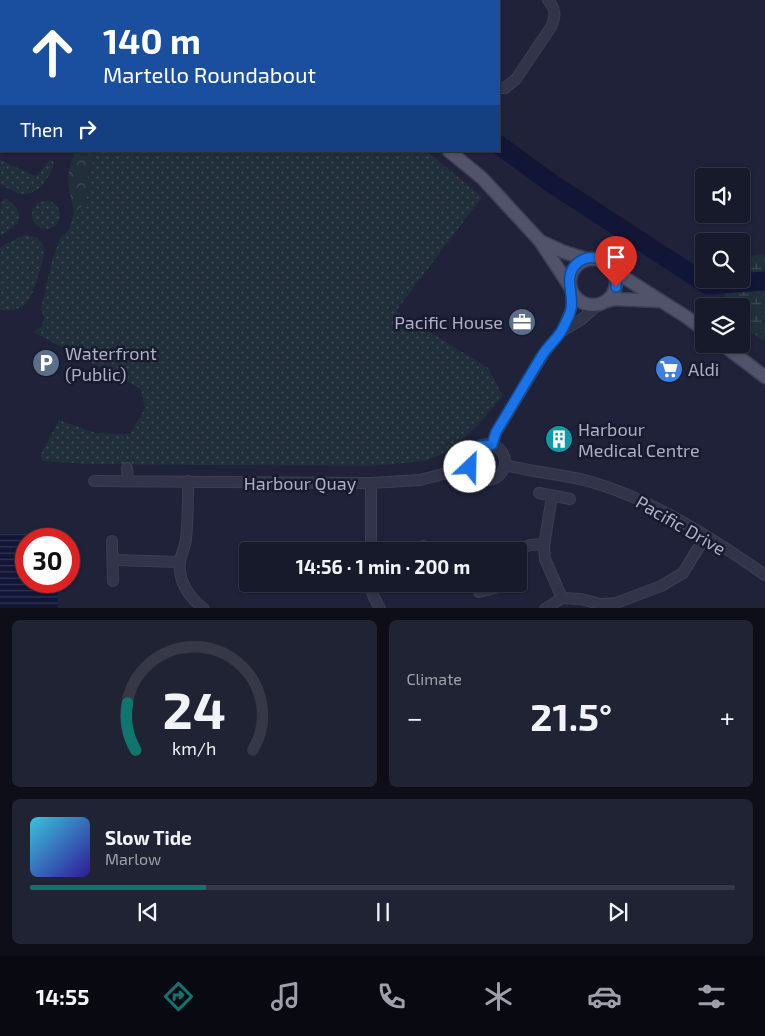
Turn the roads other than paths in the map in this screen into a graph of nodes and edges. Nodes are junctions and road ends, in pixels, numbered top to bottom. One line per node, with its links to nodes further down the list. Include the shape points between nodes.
1 (548, 0): 2 (street, via 555,10 552,27 516,79)
2 (502, 88)
3 (450, 152): 4 (main road, via 482,178)
4 (540, 241): 5 (main road); 7 (main road)
5 (586, 259): 6 (main road, via 602,260); 7 (main road, via 571,272)
6 (614, 272): 8 (main road); 9 (main road, via 616,287)
7 (570, 289): 9 (main road, via 583,303); 11 (street, via 571,309)
8 (659, 301): 9 (main road, via 614,300); 10 (main road)
9 (602, 303): 11 (street)
10 (695, 323)
11 (562, 331): 14 (street, via 544,352 496,432)
12 (733, 353): 13 (main road)
13 (765, 378)
14 (492, 445): 15 (street, via 503,452); 16 (street, via 474,449 470,454)
15 (506, 465): 16 (street, via 496,478 486,481 476,476); 25 (street, Pacific Drive, via 587,481 632,497 654,506)
16 (470, 467): 21 (street, Harbour Quay, via 420,480)
17 (127, 468): 19 (street)
18 (94, 481): 19 (street, Harbour Quay)
19 (128, 481): 20 (street, Harbour Quay)
20 (188, 481): 21 (street, Harbour Quay); 31 (street, via 186,540)
21 (371, 483): 27 (street)
22 (539, 493): 23 (street)
23 (552, 496): 24 (street); 28 (street)
24 (570, 499)
25 (705, 537): 32 (street, Pacific Drive); 35 (street, via 683,573 661,586 616,603)
26 (112, 541): 30 (street)
27 (371, 542)
28 (544, 544): 29 (street); 35 (street, via 545,559)
29 (527, 546)
30 (113, 560): 31 (street); 33 (street)
31 (180, 562): 36 (street, via 187,591)
32 (765, 575)
33 (113, 581)
34 (372, 592): 37 (street)
35 (562, 598): 38 (street)
36 (204, 608)
37 (380, 608)
38 (546, 608)

